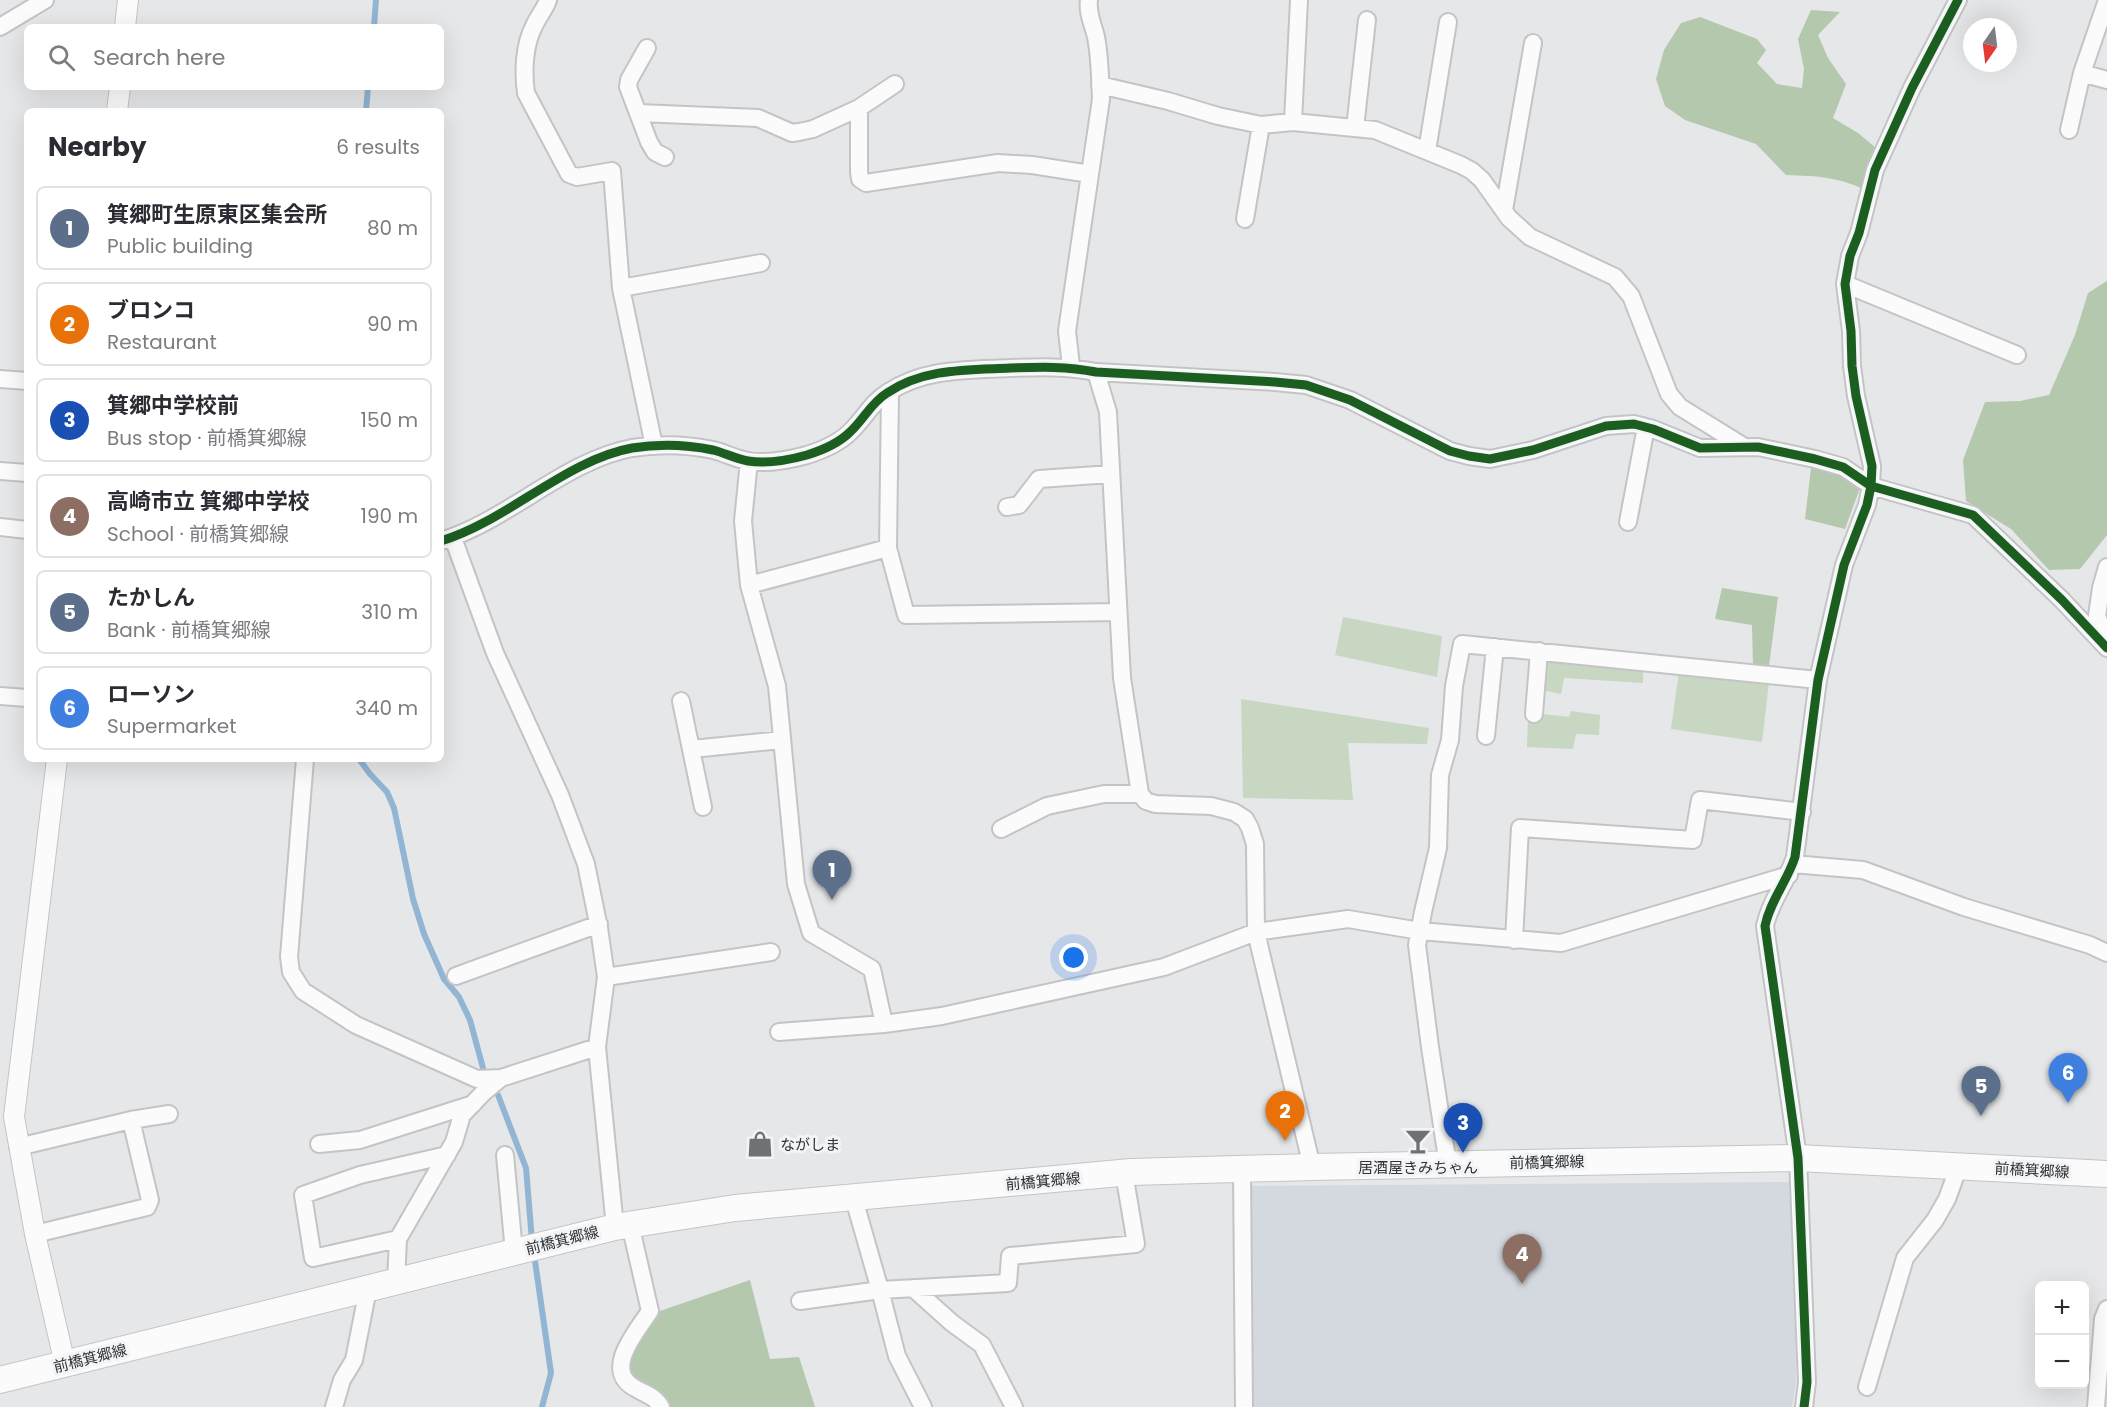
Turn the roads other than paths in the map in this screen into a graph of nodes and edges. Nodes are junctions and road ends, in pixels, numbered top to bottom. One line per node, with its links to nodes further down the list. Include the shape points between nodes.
1 (45, 0): 11 (street)
2 (128, 0): 10 (street)
3 (548, 0): 33 (street, via 527,45 526,93 569,174 577,177 612,171)
4 (1089, 0): 17 (street)
5 (1299, 0): 22 (street)
6 (1958, 0): 32 (street, via 1875,170)
7 (2107, 0): 14 (street)
8 (1367, 20): 24 (street)
9 (1448, 22): 26 (street)
10 (125, 24)
11 (0, 27)
12 (1533, 43): 29 (street)
13 (647, 48): 21 (street, via 628,87)
14 (2082, 73): 15 (street); 25 (street)
15 (2107, 80)
16 (895, 84): 20 (street)
17 (1100, 86): 23 (street); 28 (street)
18 (120, 90): 19 (street)
19 (117, 108)
20 (859, 108): 21 (street, via 813,129 792,133 758,118); 28 (street, via 859,172 866,183 998,163)
21 (639, 113): 27 (street, via 649,142 655,152)
22 (1293, 122): 23 (street); 24 (street)
23 (1261, 125): 30 (street)
24 (1355, 128): 26 (street, via 1375,130)
25 (2069, 130)
26 (1427, 151): 29 (street, via 1472,171)
27 (665, 157)
28 (1090, 174): 35 (street, via 1067,331)
29 (1504, 210): 42 (street, via 1530,237 1615,277 1625,286 1670,394 1680,407)
30 (1245, 219)
31 (761, 264): 33 (street)
32 (1845, 284): 34 (street); 47 (street, via 1856,396 1872,466)
33 (621, 288): 41 (street)
34 (2017, 355)
35 (1071, 366): 36 (street); 39 (street, via 951,370 905,382)
36 (1096, 372): 40 (street, via 1306,385 1350,400 1450,451 1490,459 1533,450 1606,426); 46 (street, via 1108,412)
37 (0, 380): 38 (street)
38 (24, 381)
39 (890, 391): 43 (street, via 832,446 805,456); 53 (street)
40 (1646, 427): 42 (street, via 1700,448); 49 (street)
41 (654, 446): 43 (street, via 713,450); 52 (street, via 610,454)
42 (1743, 446): 47 (street, via 1785,451 1843,466)
43 (749, 461): 55 (street, via 743,521)
44 (0, 471): 45 (street)
45 (24, 473)
46 (1111, 474): 48 (street, via 1039,479 1019,505); 56 (street)
47 (1871, 486): 59 (street, via 1973,515); 61 (street, via 1844,565)
48 (1007, 507)
49 (1628, 522)
50 (0, 527): 51 (street)
51 (24, 530)
52 (447, 539): 76 (street, via 560,795 586,864)
53 (888, 548): 55 (street); 56 (street, via 906,615)
54 (2107, 567): 57 (street, via 2097,616)
55 (749, 585): 67 (street, via 777,687)
56 (1118, 612): 71 (street, via 1122,678)
57 (2107, 641)
58 (1495, 647): 60 (street); 66 (street); 77 (street, via 1462,644 1450,740 1440,775 1438,848)
59 (2107, 648)
60 (1539, 651): 61 (street); 65 (street)
61 (1818, 680): 73 (street)
62 (0, 696): 63 (street)
63 (24, 698)
64 (681, 700): 68 (street)
65 (1534, 714)
66 (1486, 736)
67 (782, 740): 68 (street); 84 (street, via 796,884 811,933 872,969)
68 (692, 749): 72 (street)
69 (57, 762): 92 (street, via 14,1117)
70 (304, 762): 87 (street, via 291,972 303,991 356,1025 477,1079)
71 (1140, 794): 74 (street, via 1104,794 1047,806); 78 (street, via 1155,804 1211,806 1245,819 1255,843)
72 (703, 807)
73 (1802, 812): 75 (street); 79 (street, via 1700,800 1693,840 1520,828)
74 (1001, 829)
75 (1791, 869): 79 (street, via 1561,943); 81 (street, via 1863,870); 95 (street, via 1768,909 1766,926)
76 (598, 924): 82 (street); 83 (street)
77 (1420, 931): 78 (street, via 1348,919); 79 (street); 96 (street, via 1421,986)
78 (1256, 932): 84 (street, via 1164,967 942,1016); 98 (street)
79 (1514, 940)
80 (771, 952): 83 (street)
81 (2107, 953)
82 (456, 976)
83 (606, 976): 86 (street)
84 (884, 1024): 85 (street)
85 (779, 1032)
86 (597, 1047): 87 (street); 103 (street)
87 (501, 1078): 88 (street)
88 (474, 1103): 91 (street, via 360,1140); 93 (street, via 462,1115)
89 (169, 1114): 90 (street)
90 (131, 1120): 92 (street); 104 (street, via 150,1200 147,1207)
91 (319, 1144)
92 (18, 1147): 104 (street)
93 (447, 1155): 105 (street); 105 (street, via 360,1176 303,1195 313,1258)
94 (505, 1155): 106 (street)
95 (1798, 1158): 96 (main road, 前橋箕郷線); 97 (main road, 前橋箕郷線); 121 (street, via 1807,1382)
96 (1448, 1164): 98 (main road, 前橋箕郷線)
97 (1959, 1166): 101 (main road, 前橋箕郷線); 115 (street, via 1935,1220 1905,1258)
98 (1312, 1167): 99 (main road, 前橋箕郷線)
99 (1242, 1169): 100 (main road, 前橋箕郷線); 120 (street)
100 (1125, 1173): 102 (main road, 前橋箕郷線); 108 (street, via 1136,1244 1010,1256 1008,1283)
101 (2107, 1174)
102 (854, 1199): 103 (main road, 前橋箕郷線, via 735,1208); 110 (street)
103 (623, 1226): 106 (main road, 前橋箕郷線); 117 (street, via 650,1311 623,1352 623,1377 632,1387 657,1399)
104 (35, 1234): 113 (street)
105 (398, 1239): 107 (street)
106 (524, 1249): 107 (main road, 前橋箕郷線)
107 (396, 1282): 109 (main road, 前橋箕郷線)
108 (913, 1288): 110 (street); 119 (street, via 982,1345)
109 (368, 1289): 113 (main road, 前橋箕郷線); 116 (street, via 354,1360 342,1380)
110 (880, 1290): 111 (street); 118 (street, via 897,1356)
111 (800, 1301)
112 (2107, 1309): 122 (street)
113 (64, 1364): 114 (main road, 前橋箕郷線)
114 (0, 1380)
115 (1867, 1388)
116 (334, 1407)
117 (661, 1407)
118 (923, 1407)
119 (1014, 1407)
120 (1244, 1407)
121 (1804, 1407)
122 (2096, 1407)

